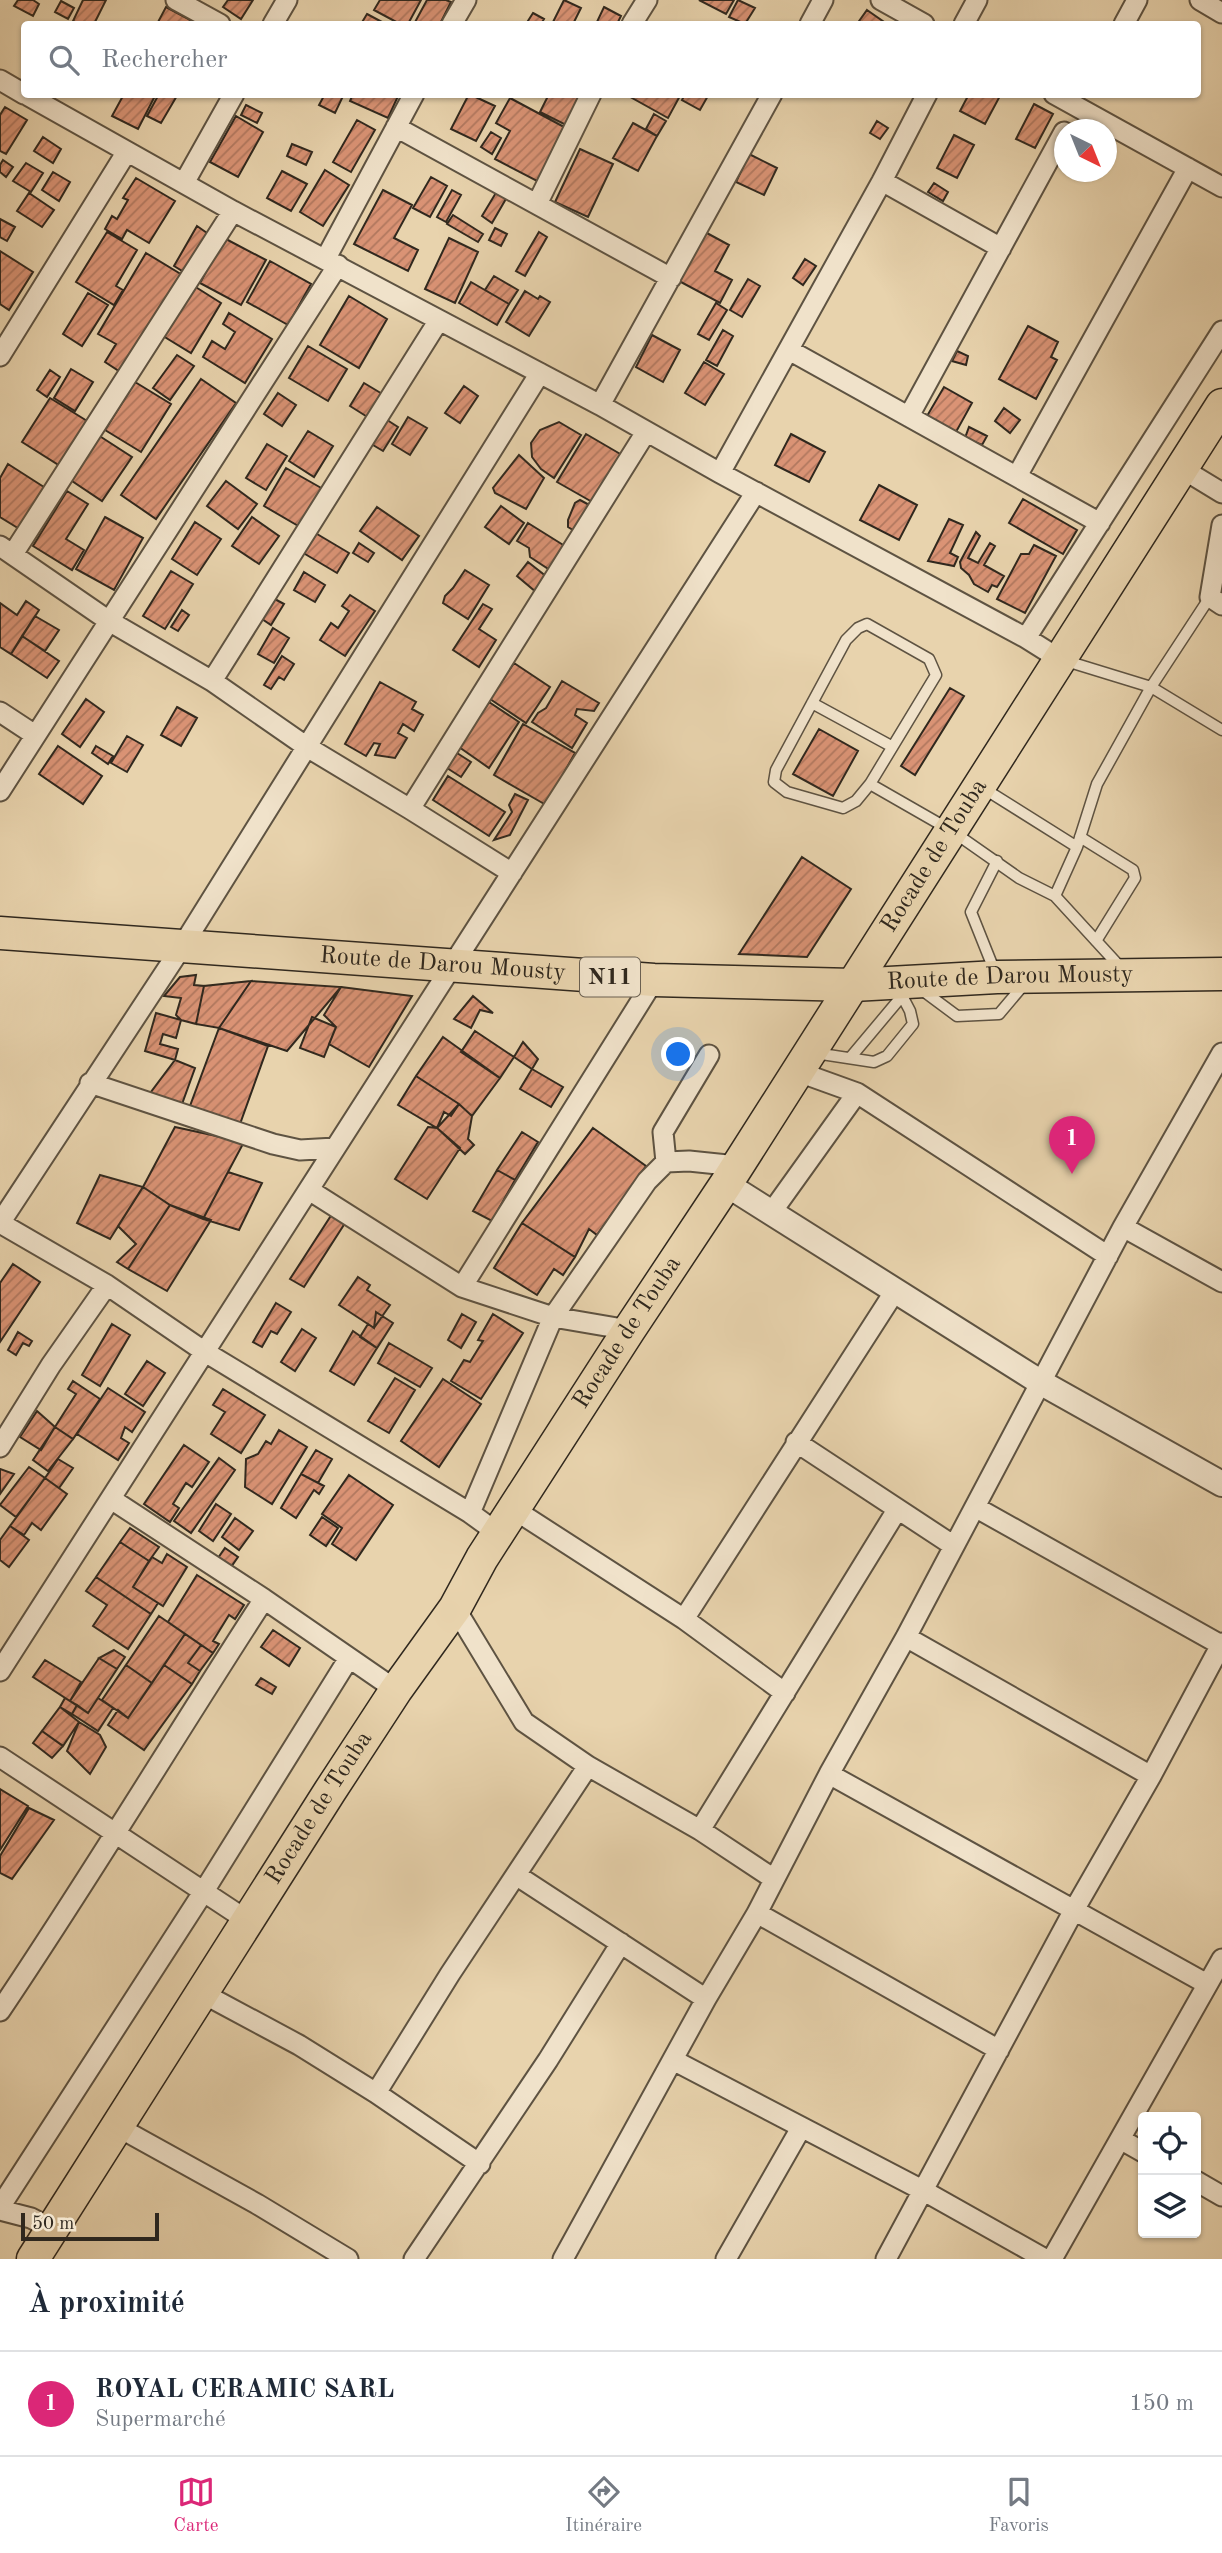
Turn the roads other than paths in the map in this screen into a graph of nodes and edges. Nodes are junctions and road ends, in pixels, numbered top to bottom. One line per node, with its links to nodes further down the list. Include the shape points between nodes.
1 (176, 0): 11 (street)
2 (287, 0): 12 (street)
3 (466, 0): 13 (street)
4 (647, 0): 14 (street)
5 (823, 0): 15 (street)
6 (881, 0): 16 (street)
7 (977, 0): 17 (street)
8 (1137, 0): 18 (street)
9 (1200, 0): 10 (street)
10 (1222, 13)
11 (214, 21)
12 (275, 21)
13 (454, 21)
14 (634, 21)
15 (812, 21)
16 (919, 21)
17 (966, 21)
18 (1126, 21)
19 (0, 80): 20 (street)
20 (21, 92)
21 (32, 98): 31 (street)
22 (232, 98): 34 (street)
23 (412, 98): 29 (street)
24 (590, 98): 36 (street)
25 (770, 98): 40 (street)
26 (925, 98): 33 (street)
27 (1082, 101): 28 (street); 32 (street)
28 (1072, 119)
29 (396, 127): 36 (street); 39 (street)
30 (1054, 151): 38 (street)
31 (126, 153): 34 (street); 44 (street)
32 (1188, 168): 35 (street); 52 (street)
33 (882, 181): 38 (street); 43 (street)
34 (184, 183): 37 (street)
35 (1222, 187)
36 (537, 204): 40 (street)
37 (233, 211): 39 (street); 57 (street)
38 (1001, 248): 48 (street)
39 (332, 262): 41 (street); 59 (street)
40 (671, 278): 46 (street)
41 (439, 320): 45 (street); 62 (street)
42 (1222, 331): 55 (street)
43 (789, 350): 48 (street); 51 (street)
44 (0, 356)
45 (540, 373): 46 (street); 69 (street)
46 (600, 405): 49 (street)
47 (1222, 405): 50 (main road, Rocade de Touba)
48 (909, 416): 52 (street)
49 (646, 432): 51 (street); 73 (street)
50 (1181, 468): 54 (street); 61 (main road, Rocade de Touba)
51 (720, 473): 53 (street)
52 (1017, 476): 55 (street)
53 (756, 492): 60 (street); 77 (street)
54 (1222, 492)
55 (1100, 523): 60 (street)
56 (1222, 525): 58 (street)
57 (7, 550): 59 (street)
58 (1216, 601): 63 (lane)
59 (109, 621): 62 (street); 67 (street)
60 (1026, 638): 61 (street)
61 (1061, 660): 63 (lane); 71 (main road, Rocade de Touba)
62 (212, 681): 69 (street)
63 (1151, 687): 66 (lane); 75 (lane, via 1097,784)
64 (812, 703): 68 (lane); 68 (lane, via 846,640 867,624 929,659 936,675); 70 (lane, via 774,782 788,792 843,808)
65 (0, 712): 67 (street)
66 (1222, 730)
67 (35, 735): 72 (street)
68 (891, 746): 70 (lane)
69 (307, 747): 73 (street); 81 (street)
70 (870, 784): 74 (lane)
71 (980, 787): 74 (main road, Rocade de Touba); 75 (lane)
72 (0, 791)
73 (410, 808): 77 (street)
74 (952, 831): 76 (lane); 88 (main road, Rocade de Touba)
75 (1079, 842): 78 (lane); 80 (lane, via 1133,870 1135,878)
76 (997, 861): 78 (lane); 86 (lane, via 971,912)
77 (512, 873): 82 (street)
78 (1055, 896): 80 (lane)
79 (0, 933): 81 (main road, Route de Darou Mousty / N11)
80 (1096, 941): 83 (lane)
81 (183, 945): 82 (main road, Route de Darou Mousty / N11); 94 (street)
82 (452, 967): 87 (main road, Route de Darou Mousty / N11); 96 (street)
83 (1126, 974): 84 (main road, Route de Darou Mousty / N11); 85 (main road, Route de Darou Mousty / N11)
84 (1222, 974)
85 (1030, 976): 86 (main road, Route de Darou Mousty / N11); 89 (lane, via 999,1014 957,1016)
86 (997, 977): 89 (main road, Route de Darou Mousty / N11)
87 (654, 980): 88 (main road, Route de Darou Mousty / N11); 106 (street)
88 (853, 985): 89 (main road, Route de Darou Mousty / N11); 93 (main road, Rocade de Touba)
89 (903, 987): 92 (lane); 92 (lane, via 913,1024 887,1056 874,1062)
90 (1222, 1053): 102 (street)
91 (709, 1055): 97 (street, via 663,1132)
92 (850, 1058): 93 (lane)
93 (802, 1061): 95 (street); 98 (main road, Rocade de Touba)
94 (90, 1083): 96 (street, via 273,1144 300,1150); 101 (street)
95 (857, 1093): 100 (street); 103 (street)
96 (335, 1148): 99 (street)
97 (666, 1162): 98 (street, via 689,1161); 108 (street)
98 (731, 1175): 100 (street); 109 (main road, Rocade de Touba)
99 (309, 1189): 106 (street); 110 (street)
100 (771, 1213): 107 (street)
101 (0, 1223): 105 (street)
102 (1123, 1227): 103 (street); 104 (street)
103 (1108, 1256): 111 (street)
104 (1222, 1282)
105 (107, 1285): 110 (street); 113 (street)
106 (462, 1287): 108 (street)
107 (895, 1291): 111 (street); 112 (street)
108 (553, 1317): 109 (street); 118 (street)
109 (629, 1330): 119 (main road, Rocade de Touba)
110 (205, 1352): 115 (street); 118 (street)
111 (1040, 1382): 114 (street); 116 (street)
112 (796, 1442): 117 (street); 123 (street)
113 (0, 1447)
114 (1222, 1484)
115 (111, 1499): 121 (street); 127 (street)
116 (975, 1507): 120 (street); 125 (street)
117 (897, 1510): 120 (street); 129 (street)
118 (470, 1513): 119 (street)
119 (507, 1522): 122 (main road, Rocade de Touba); 123 (street)
120 (954, 1546): 124 (street)
121 (264, 1599): 126 (street); 135 (street)
122 (455, 1608): 128 (main road, Rocade de Touba); 131 (street, via 524,1722)
123 (684, 1619): 129 (street)
124 (906, 1637): 132 (street); 133 (street)
125 (1221, 1644): 133 (street)
126 (349, 1658): 128 (street); 138 (street)
127 (0, 1671)
128 (396, 1690): 141 (main road, Rocade de Touba)
129 (785, 1693): 134 (street)
130 (0, 1757): 135 (street)
131 (588, 1766): 134 (street); 136 (street)
132 (829, 1774): 137 (street); 139 (street)
133 (1151, 1776): 139 (street)
134 (699, 1830): 137 (street)
135 (117, 1833): 138 (street); 147 (street)
136 (516, 1875): 142 (street); 150 (street)
137 (774, 1879): 140 (street)
138 (204, 1891): 141 (street); 159 (street)
139 (1074, 1910): 144 (street); 148 (street)
140 (757, 1913): 146 (street); 148 (street)
141 (248, 1921): 145 (main road, Rocade de Touba)
142 (621, 1943): 146 (street); 155 (street)
143 (1222, 1959): 144 (street)
144 (1207, 1984): 153 (street)
145 (202, 1993): 150 (street); 151 (main road, Rocade de Touba)
146 (706, 1999): 149 (street)
147 (0, 2011)
148 (999, 2050): 157 (street)
149 (673, 2060): 152 (street); 165 (street)
150 (376, 2093): 155 (street)
151 (118, 2127): 160 (main road, Rocade de Touba); 161 (street, via 257,2204)
152 (801, 2128): 157 (street); 166 (street)
153 (1120, 2139): 154 (street); 169 (street)
154 (1138, 2149)
155 (480, 2164): 164 (street)
156 (1201, 2184): 158 (street)
157 (924, 2191): 167 (street); 168 (street)
158 (1222, 2196)
159 (0, 2208): 160 (street)
160 (52, 2229): 162 (main road, Rocade de Touba)
161 (328, 2254): 163 (street)
162 (37, 2258)
163 (348, 2259)
164 (414, 2259)
165 (563, 2259)
166 (726, 2259)
167 (886, 2259)
168 (1045, 2259)
169 (1052, 2259)

